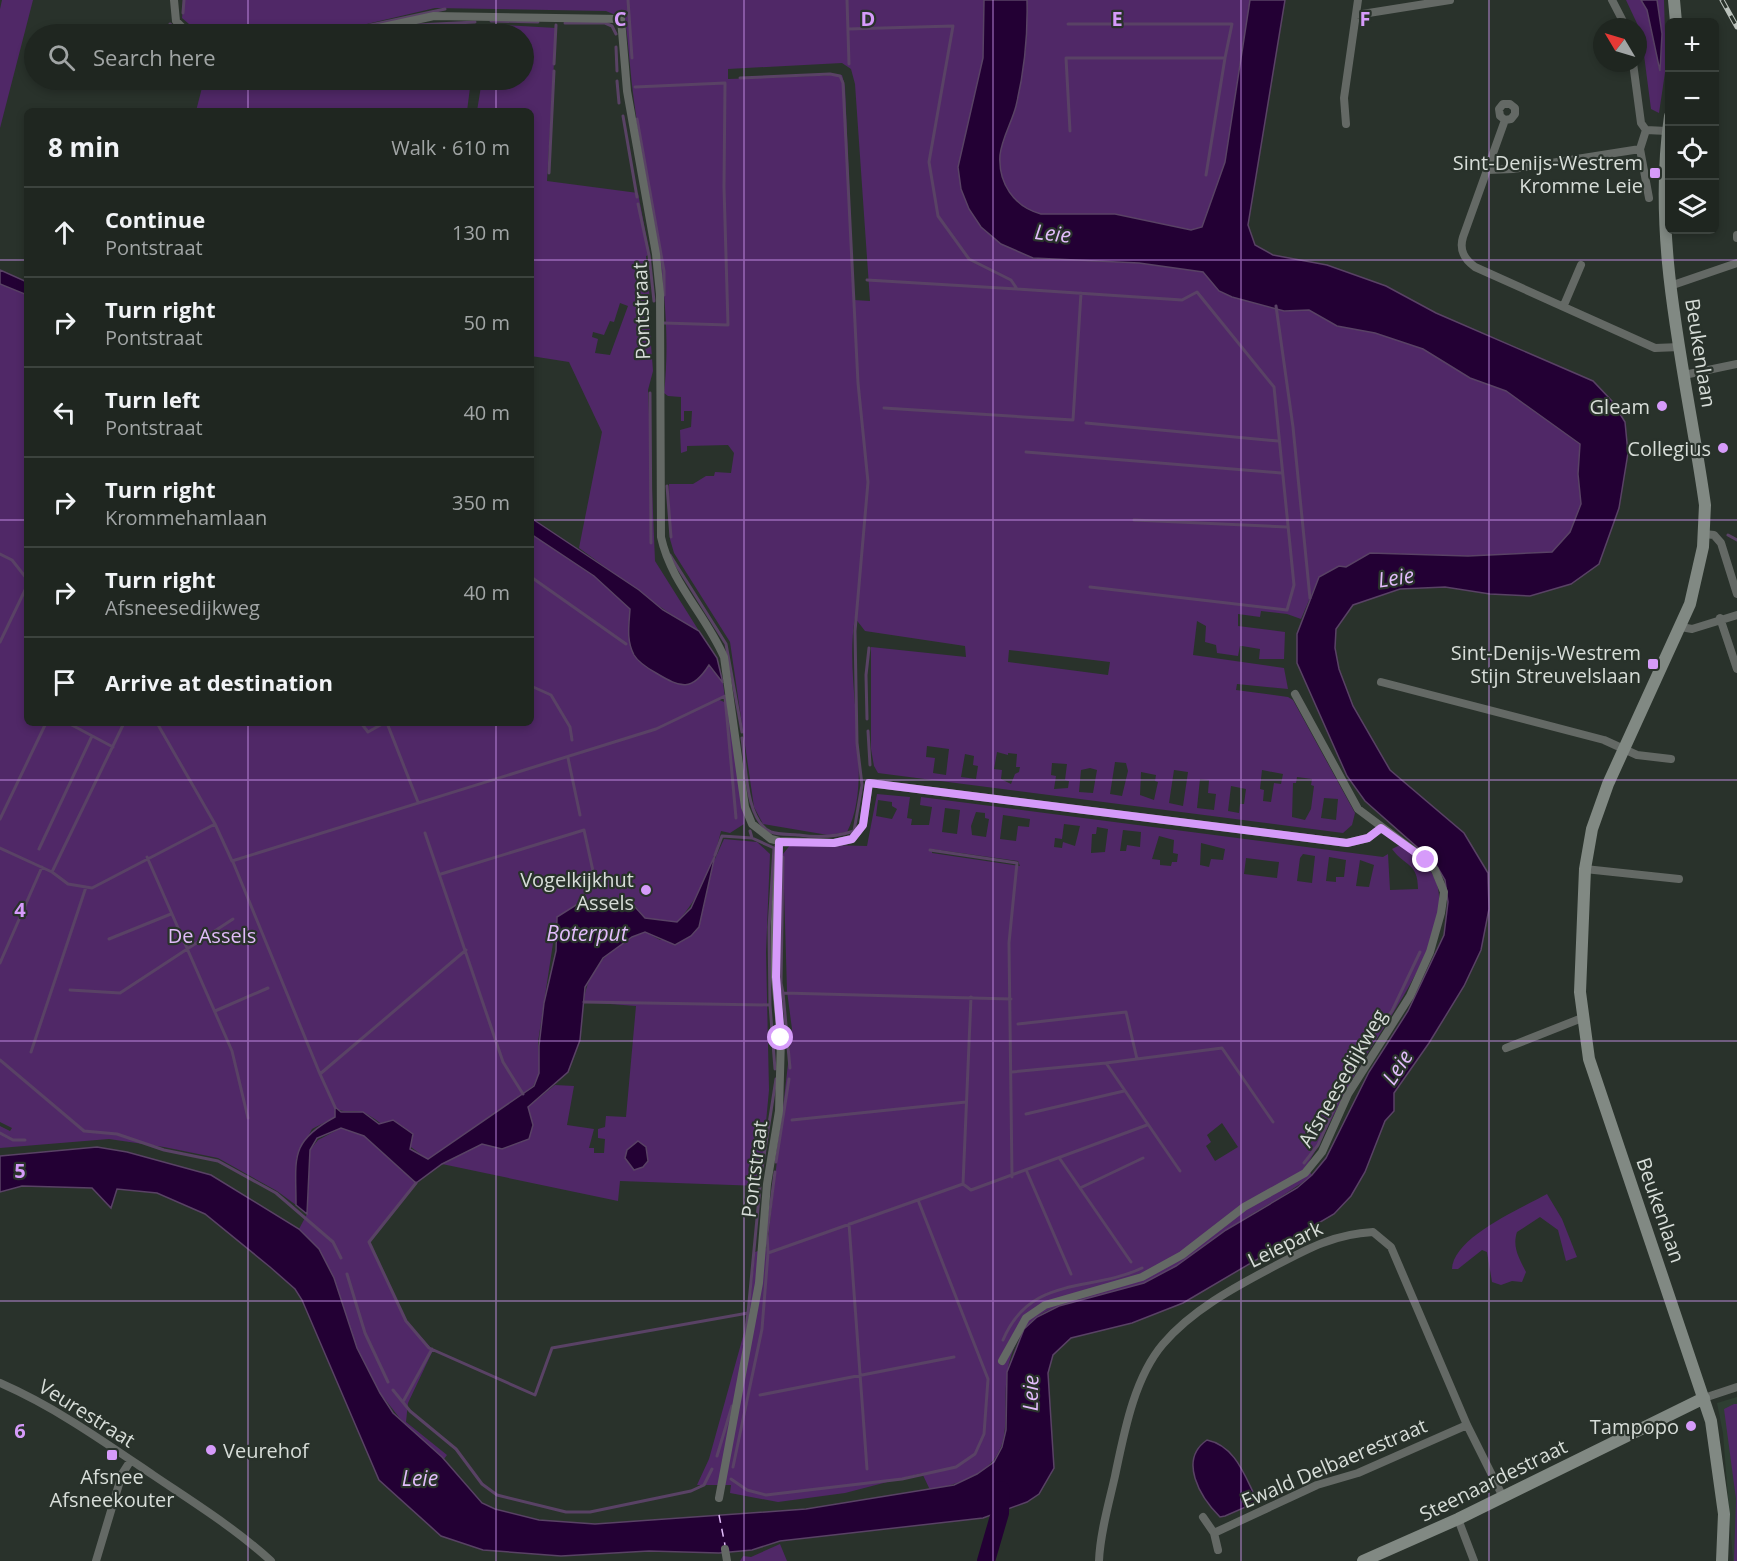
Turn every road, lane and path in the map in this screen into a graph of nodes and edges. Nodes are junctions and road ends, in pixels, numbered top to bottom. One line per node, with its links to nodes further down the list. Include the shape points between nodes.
1 (174, 0): 10 (street)
2 (1358, 0): 7 (street)
3 (1450, 0): 6 (street)
4 (1612, 0): 8 (street)
5 (1674, 0): 9 (street)
6 (1402, 4): 7 (street)
7 (1356, 15): 14 (street, via 1344,98)
8 (1621, 18)
9 (1676, 18)
10 (179, 24)
11 (397, 24): 39 (street, Pontstraat, via 434,16 621,19 627,91 660,294 661,537 666,558 724,657 748,816 758,829)
12 (1634, 72): 15 (street, via 1641,123)
13 (1505, 120): 19 (street)
14 (1346, 124)
15 (1646, 130): 16 (street); 17 (street)
16 (1665, 131)
17 (1640, 149): 19 (street); 20 (street)
18 (1665, 152): 23 (street, Beukenlaan, via 1664,226)
19 (1487, 170): 24 (street, via 1461,243 1464,256 1475,267)
20 (1649, 198)
21 (1737, 263): 23 (street, Beukenlaan)
22 (1581, 265): 24 (street)
23 (1670, 286): 25 (street, Beukenlaan)
24 (1564, 305): 25 (street, via 1655,348)
25 (1680, 347): 27 (street, Beukenlaan)
26 (1737, 364): 27 (street)
27 (1684, 375): 28 (street, Beukenlaan, via 1705,505)
28 (1704, 534): 29 (street, via 1721,543); 32 (street, Beukenlaan, via 1698,576)
29 (1737, 594)
30 (1737, 615): 31 (street)
31 (1720, 618): 32 (street, via 1692,629); 33 (street)
32 (1681, 627): 36 (street, Beukenlaan)
33 (1737, 669)
34 (1381, 682): 36 (street, via 1604,740)
35 (1295, 694): 38 (street, Afsneesedijkweg, via 1352,801)
36 (1624, 749): 37 (street, via 1637,755); 40 (street, Beukenlaan, via 1599,808)
37 (1671, 759)
38 (1381, 828): 39 (street, via 1368,838 1347,843 869,783 863,825 852,839 834,843); 44 (street, Afsneesedijkweg, via 1435,870 1444,892 1441,913 1430,952 1410,996 1348,1094 1322,1152 1305,1173 1244,1207 1172,1261 1117,1286 1045,1305 1026,1318)
39 (779, 842): 51 (street, Pontstraat, via 775,922 781,1038 779,1111 767,1184 759,1283)
40 (1585, 869): 41 (street); 42 (street, Beukenlaan)
41 (1679, 879)
42 (1582, 1018): 43 (street); 47 (street, Beukenlaan, via 1589,1059)
43 (1506, 1048)
44 (1002, 1361)
45 (0, 1383): 49 (street, Veurestraat, via 69,1418)
46 (1737, 1387): 47 (street, Steenaardestraat)
47 (1704, 1398): 50 (street, Steenaardestraat); 63 (street, Beukenlaan, via 1717,1448 1724,1514)
48 (1467, 1425): 50 (street, Leiepark); 54 (street, Ewald Delbaerestraat, via 1358,1473 1317,1485); 60 (street, Leiepark, via 1391,1247 1373,1232 1348,1233 1325,1240 1249,1279 1192,1316 1162,1345 1139,1387 1126,1424)
49 (131, 1460): 57 (street, via 122,1474); 58 (street, Veurestraat, via 229,1526)
50 (1503, 1497): 53 (street, Steenaardestraat)
51 (719, 1498)
52 (1203, 1517): 54 (street)
53 (1458, 1519): 61 (street, Steenaardestraat); 62 (street)
54 (1214, 1533): 56 (street)
55 (725, 1549): 59 (street)
56 (1218, 1550)
57 (96, 1561)
58 (271, 1561)
59 (727, 1561)
60 (1099, 1561)
61 (1363, 1561)
62 (1474, 1561)
63 (1722, 1561)

